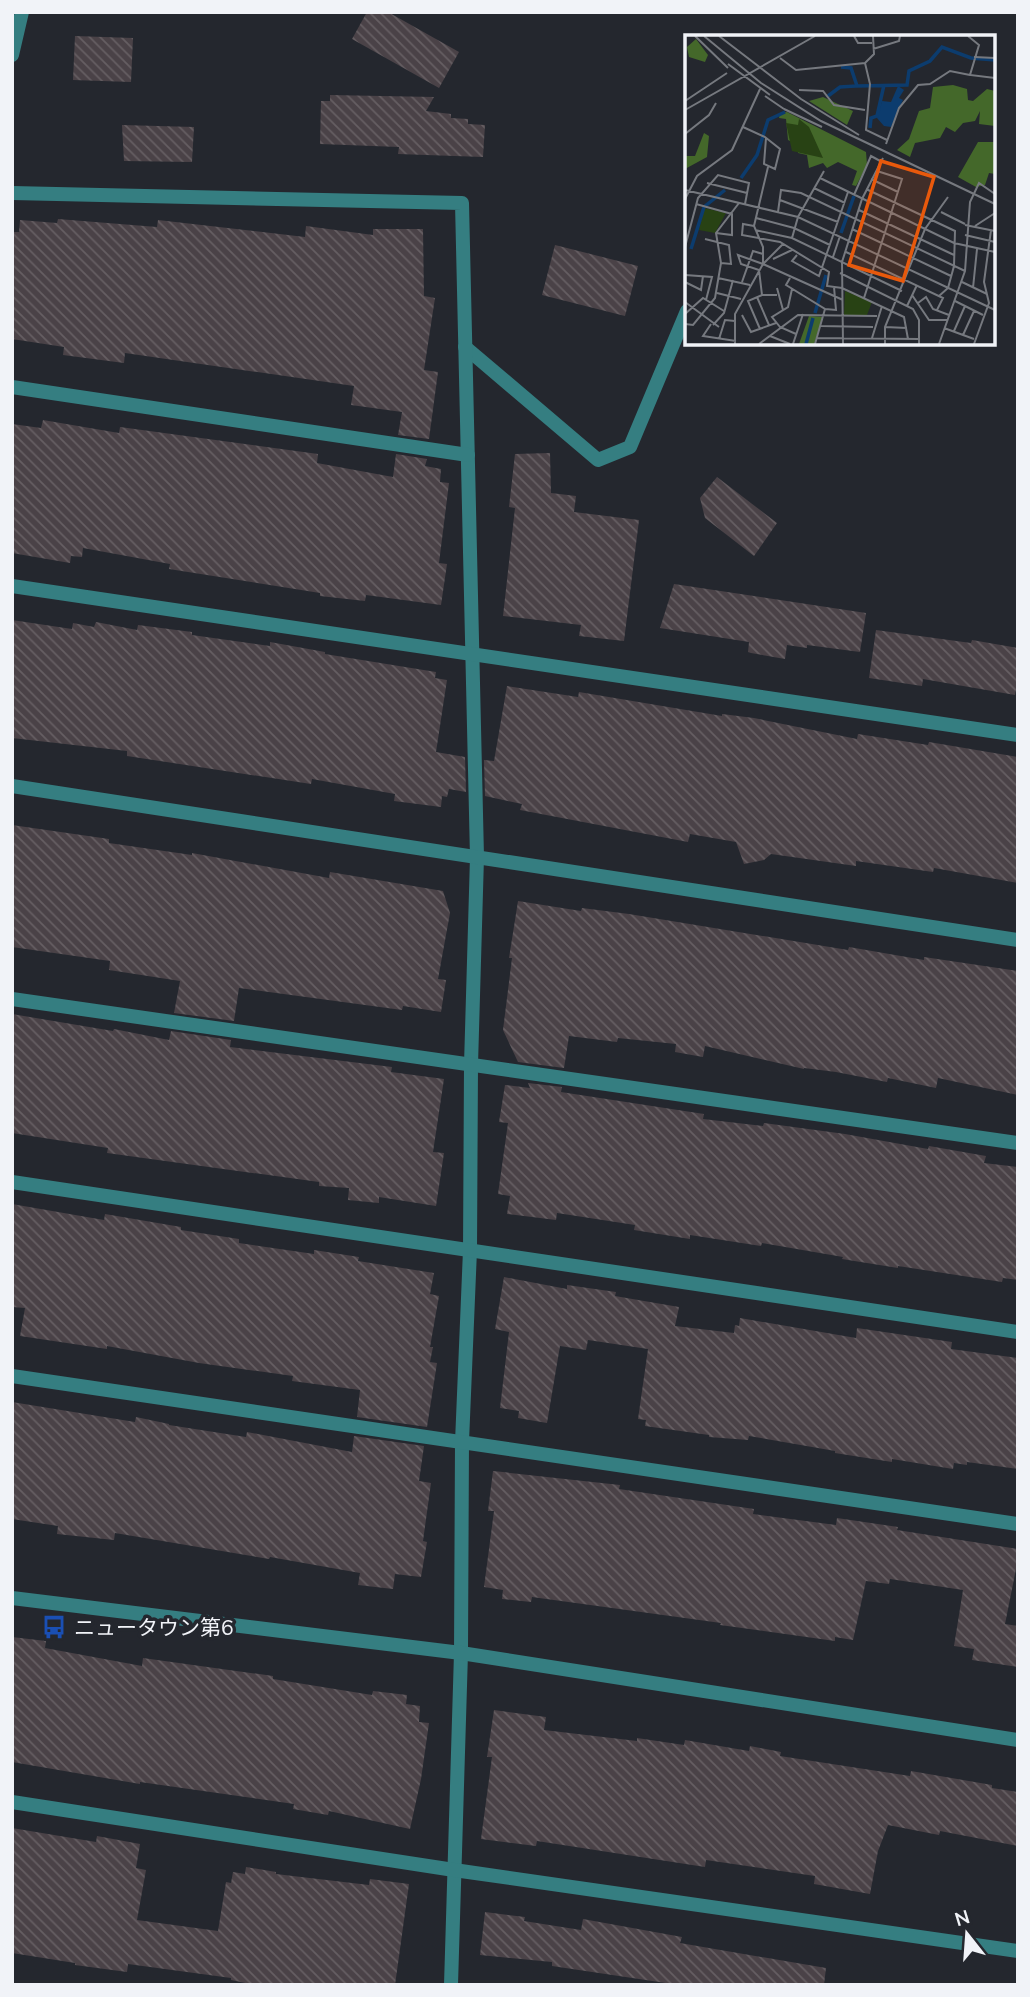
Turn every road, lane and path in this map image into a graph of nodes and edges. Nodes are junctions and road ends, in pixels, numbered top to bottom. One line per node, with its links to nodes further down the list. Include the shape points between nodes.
1 (22, 12): 2 (street)
2 (12, 55)
3 (12, 193): 5 (street, via 462,203)
4 (685, 316): 5 (street, via 630,447 598,460)
5 (466, 346): 7 (street)
6 (12, 387): 7 (street)
7 (468, 455): 9 (street)
8 (12, 586): 9 (street)
9 (473, 653): 10 (street); 12 (street)
10 (1018, 735)
11 (12, 786): 12 (street)
12 (477, 857): 13 (street); 15 (street)
13 (1018, 940)
14 (12, 999): 15 (street)
15 (471, 1065): 16 (street); 18 (street)
16 (1018, 1143)
17 (12, 1182): 18 (street)
18 (470, 1250): 19 (street); 21 (street)
19 (1018, 1332)
20 (12, 1376): 21 (street)
21 (463, 1442): 22 (street); 24 (street)
22 (1018, 1524)
23 (12, 1598): 24 (street)
24 (461, 1654): 25 (street); 27 (street)
25 (1018, 1740)
26 (12, 1802): 27 (street)
27 (454, 1870): 28 (street); 29 (street)
28 (1018, 1951)
29 (451, 1985)

